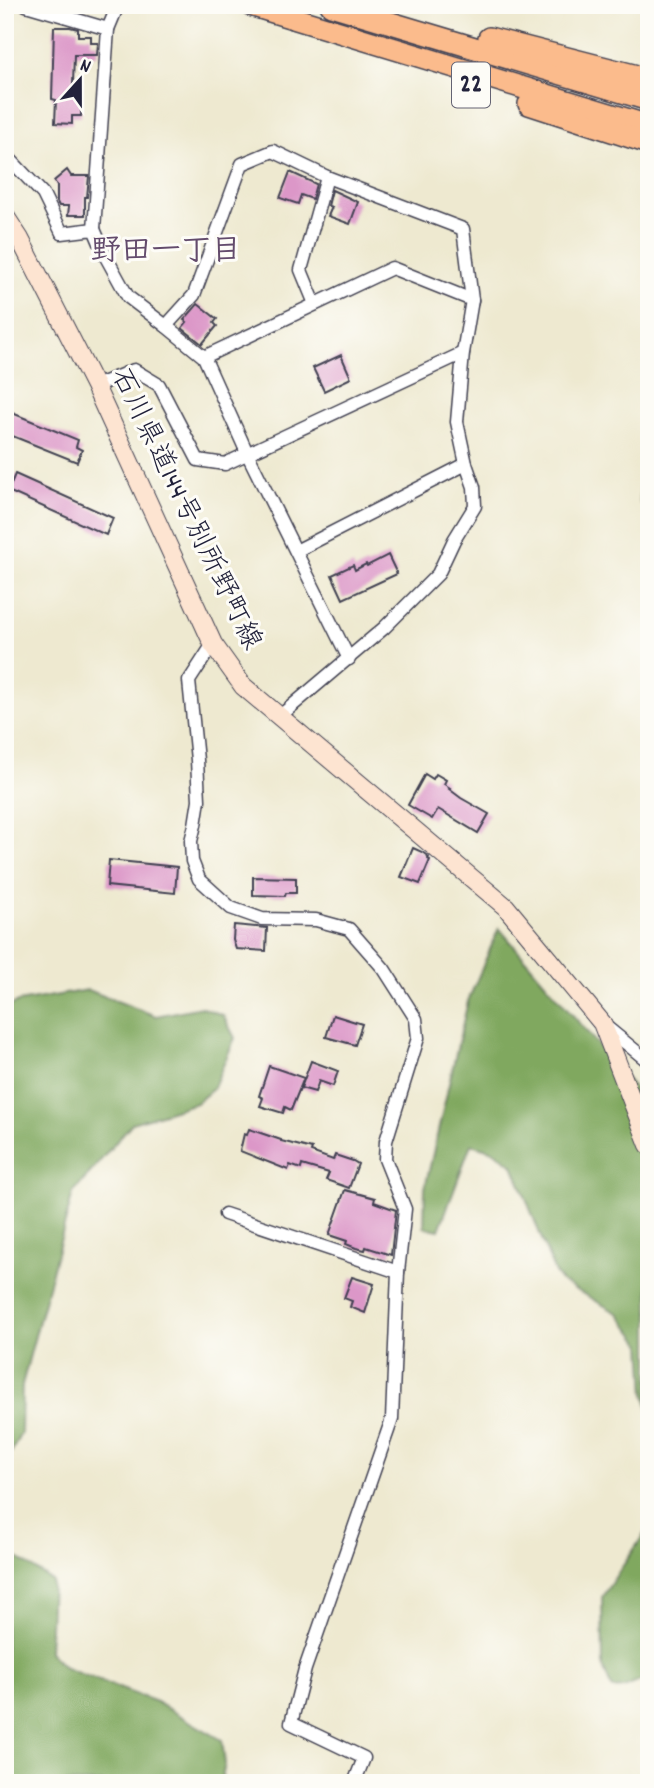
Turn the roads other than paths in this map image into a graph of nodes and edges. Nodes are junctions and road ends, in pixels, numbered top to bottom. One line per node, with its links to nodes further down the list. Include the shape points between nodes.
1 (26, 5): 6 (street)
2 (118, 5): 6 (street)
3 (250, 5): 5 (main road, 22)
4 (332, 5): 7 (main road, 22, via 444,26); 8 (main road, 22)
5 (297, 20): 9 (main road, 22); 10 (main road, 22, via 411,65)
6 (108, 29): 14 (street)
7 (649, 79)
8 (649, 100)
9 (649, 126)
10 (649, 144)
11 (5, 155): 14 (street, via 43,194 62,233)
12 (327, 177): 15 (street, via 463,229); 16 (street, via 301,270); 17 (street, via 273,151 242,164 194,295)
13 (5, 216): 20 (main road, 石川県道144号別所野町線)
14 (94, 229): 17 (street, via 128,298)
15 (472, 300): 16 (street, via 392,268); 18 (street)
16 (315, 304): 19 (street)
17 (166, 326): 19 (street)
18 (463, 353): 21 (street); 22 (street, via 457,422)
19 (204, 357): 21 (street)
20 (95, 386): 21 (street, via 134,370 159,385 198,460 225,464); 24 (main road, 石川県道144号別所野町線)
21 (248, 454): 23 (street)
22 (466, 464): 23 (street); 25 (street, via 475,506 438,574)
23 (296, 551): 25 (street)
24 (213, 644): 26 (main road, 石川県道144号別所野町線, via 243,686); 31 (street, via 189,681 199,800 192,861 199,879 231,908 262,919 316,920 349,929 384,969 416,1019 418,1038 386,1141 385,1159 405,1209)
25 (349, 659): 26 (street)
26 (280, 716): 27 (main road, 石川県道144号別所野町線, via 506,907)
27 (601, 1023): 28 (street); 29 (main road, 石川県道144号別所野町線)
28 (649, 1062)
29 (649, 1145)
30 (225, 1214): 31 (street)
31 (398, 1272): 32 (street, via 392,1419 305,1669 291,1723 364,1758)
32 (354, 1783)

